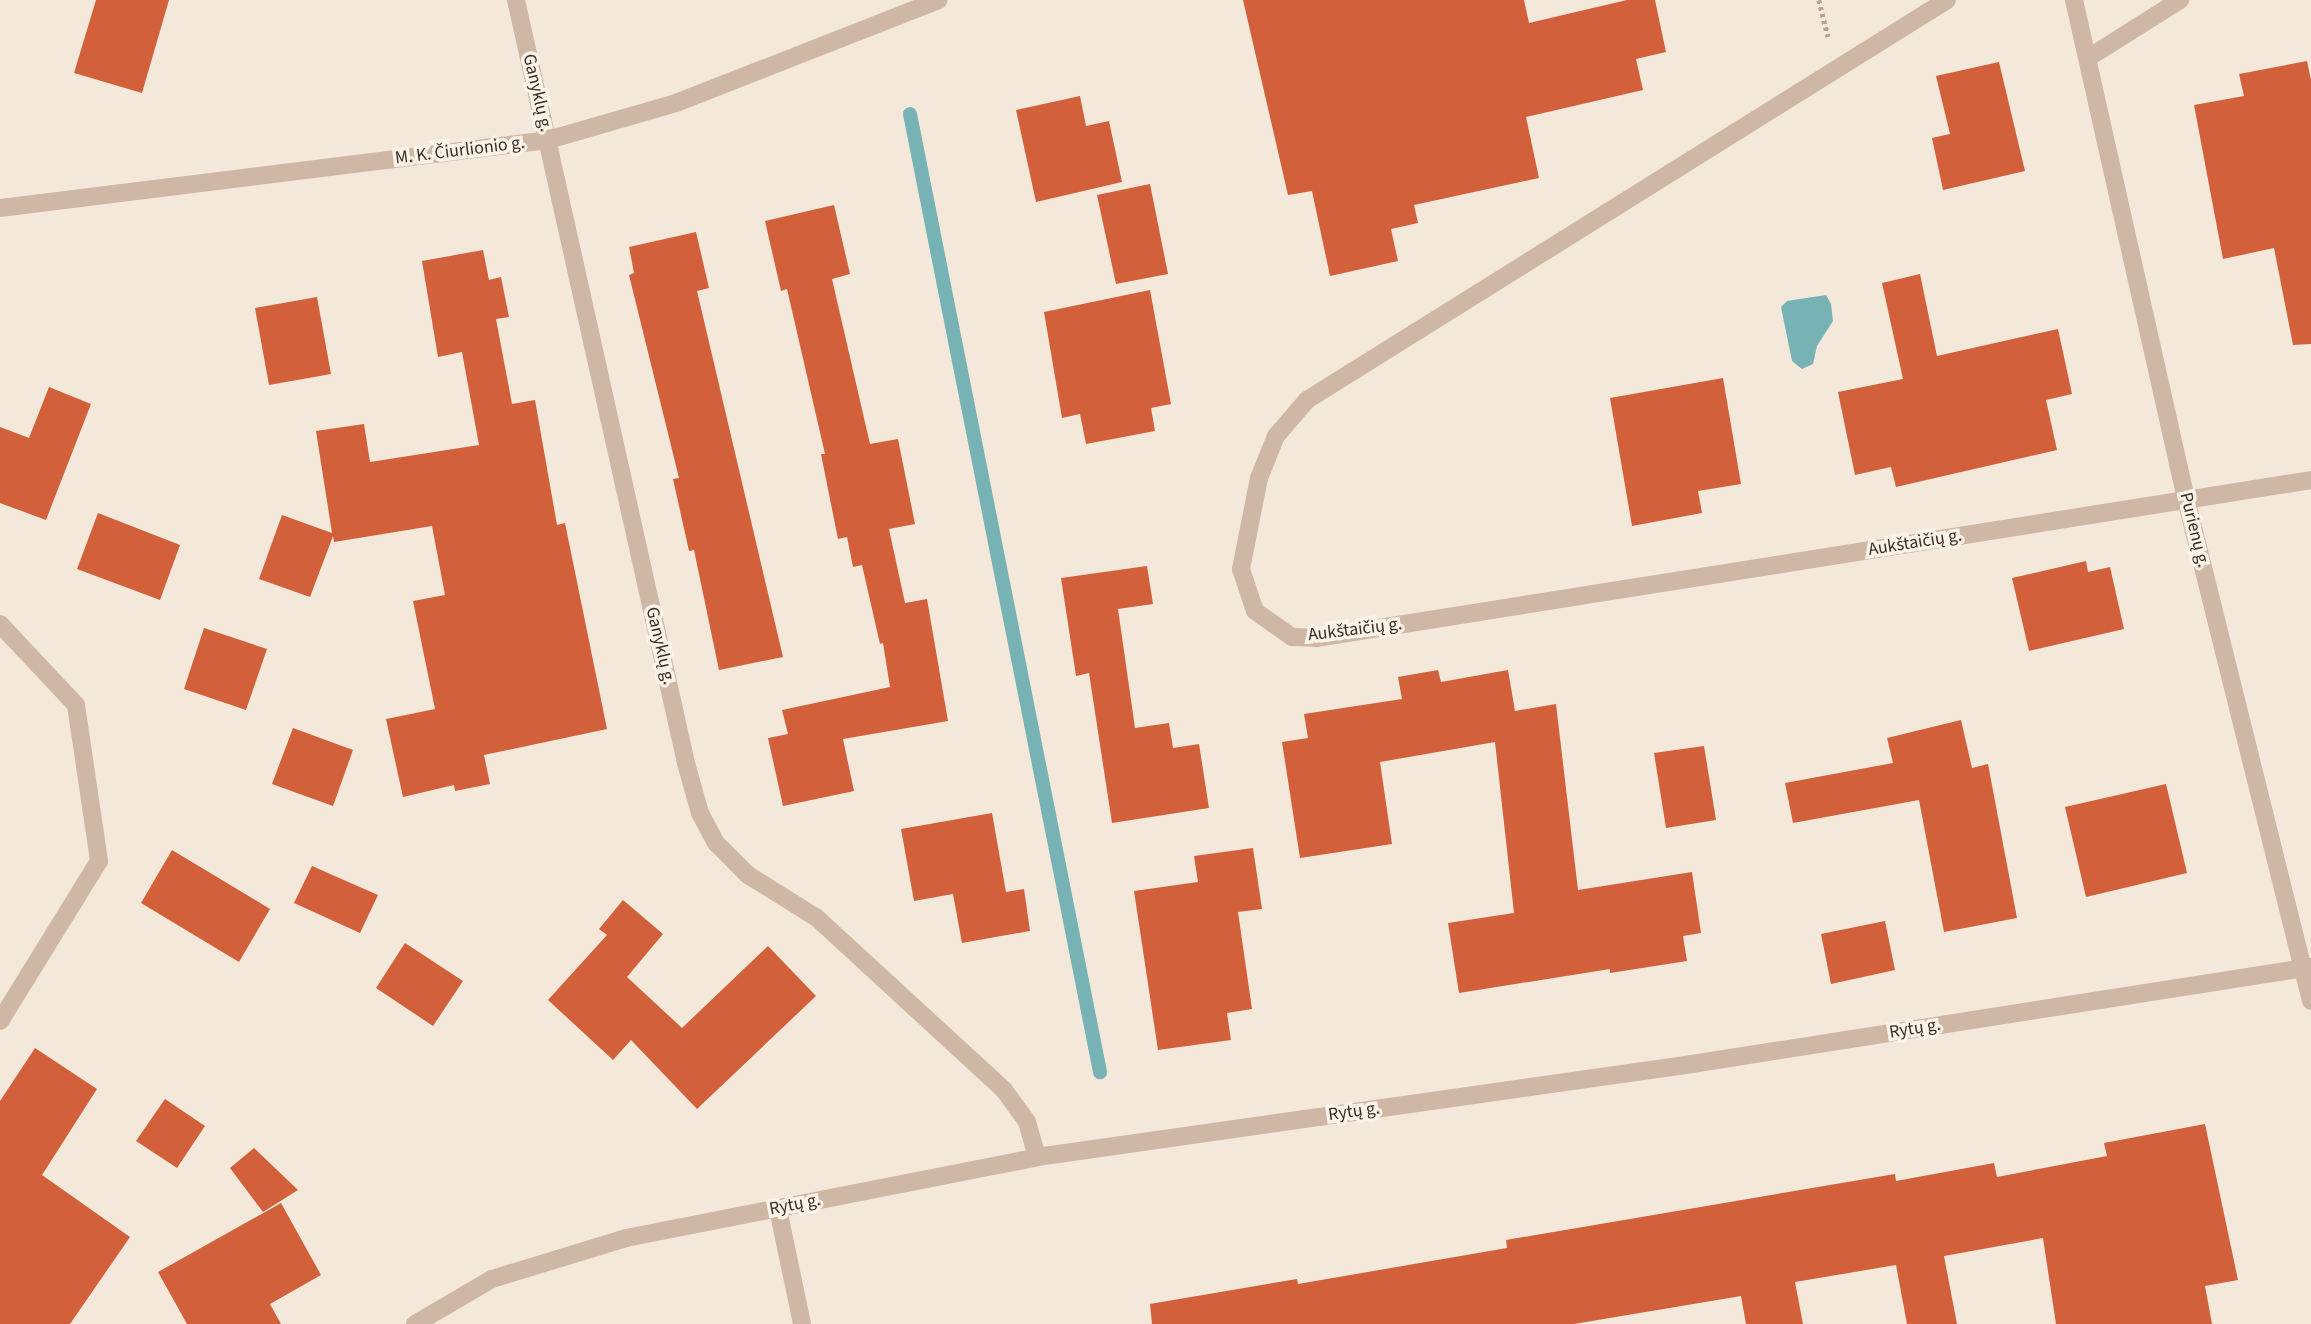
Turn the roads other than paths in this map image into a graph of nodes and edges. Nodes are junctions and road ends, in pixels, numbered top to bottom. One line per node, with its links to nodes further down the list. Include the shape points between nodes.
1 (516, 0): 7 (street, Ganyklų g.)
2 (940, 0): 7 (street, M. K. Čiurlionio g., via 676,103)
3 (1947, 0): 10 (street, Aukštaičių g., via 1307,400 1276,436 1259,478 1241,569 1255,611 1292,637 1316,638)
4 (2074, 0): 6 (street, Purienų g.)
5 (2180, 0): 6 (street)
6 (2088, 58): 10 (street, Purienų g.)
7 (548, 140): 8 (street, M. K. Čiurlionio g.); 15 (street, Ganyklų g., via 700,813 716,844 748,875 817,918 1004,1090 1027,1122)
8 (0, 208)
9 (2311, 480): 10 (street, Aukštaičių g.)
10 (2186, 499): 12 (street, Purienų g.)
11 (0, 624): 14 (street, via 76,705 99,861)
12 (2307, 968): 13 (street, Purienų g.); 15 (street, Rytų g., via 1679,1066)
13 (2311, 1001)
14 (0, 1021)
15 (1037, 1157): 16 (street, Rytų g.)
16 (778, 1209): 17 (street, Rytų g., via 626,1238 492,1279); 18 (street)
17 (415, 1324)
18 (802, 1324)

